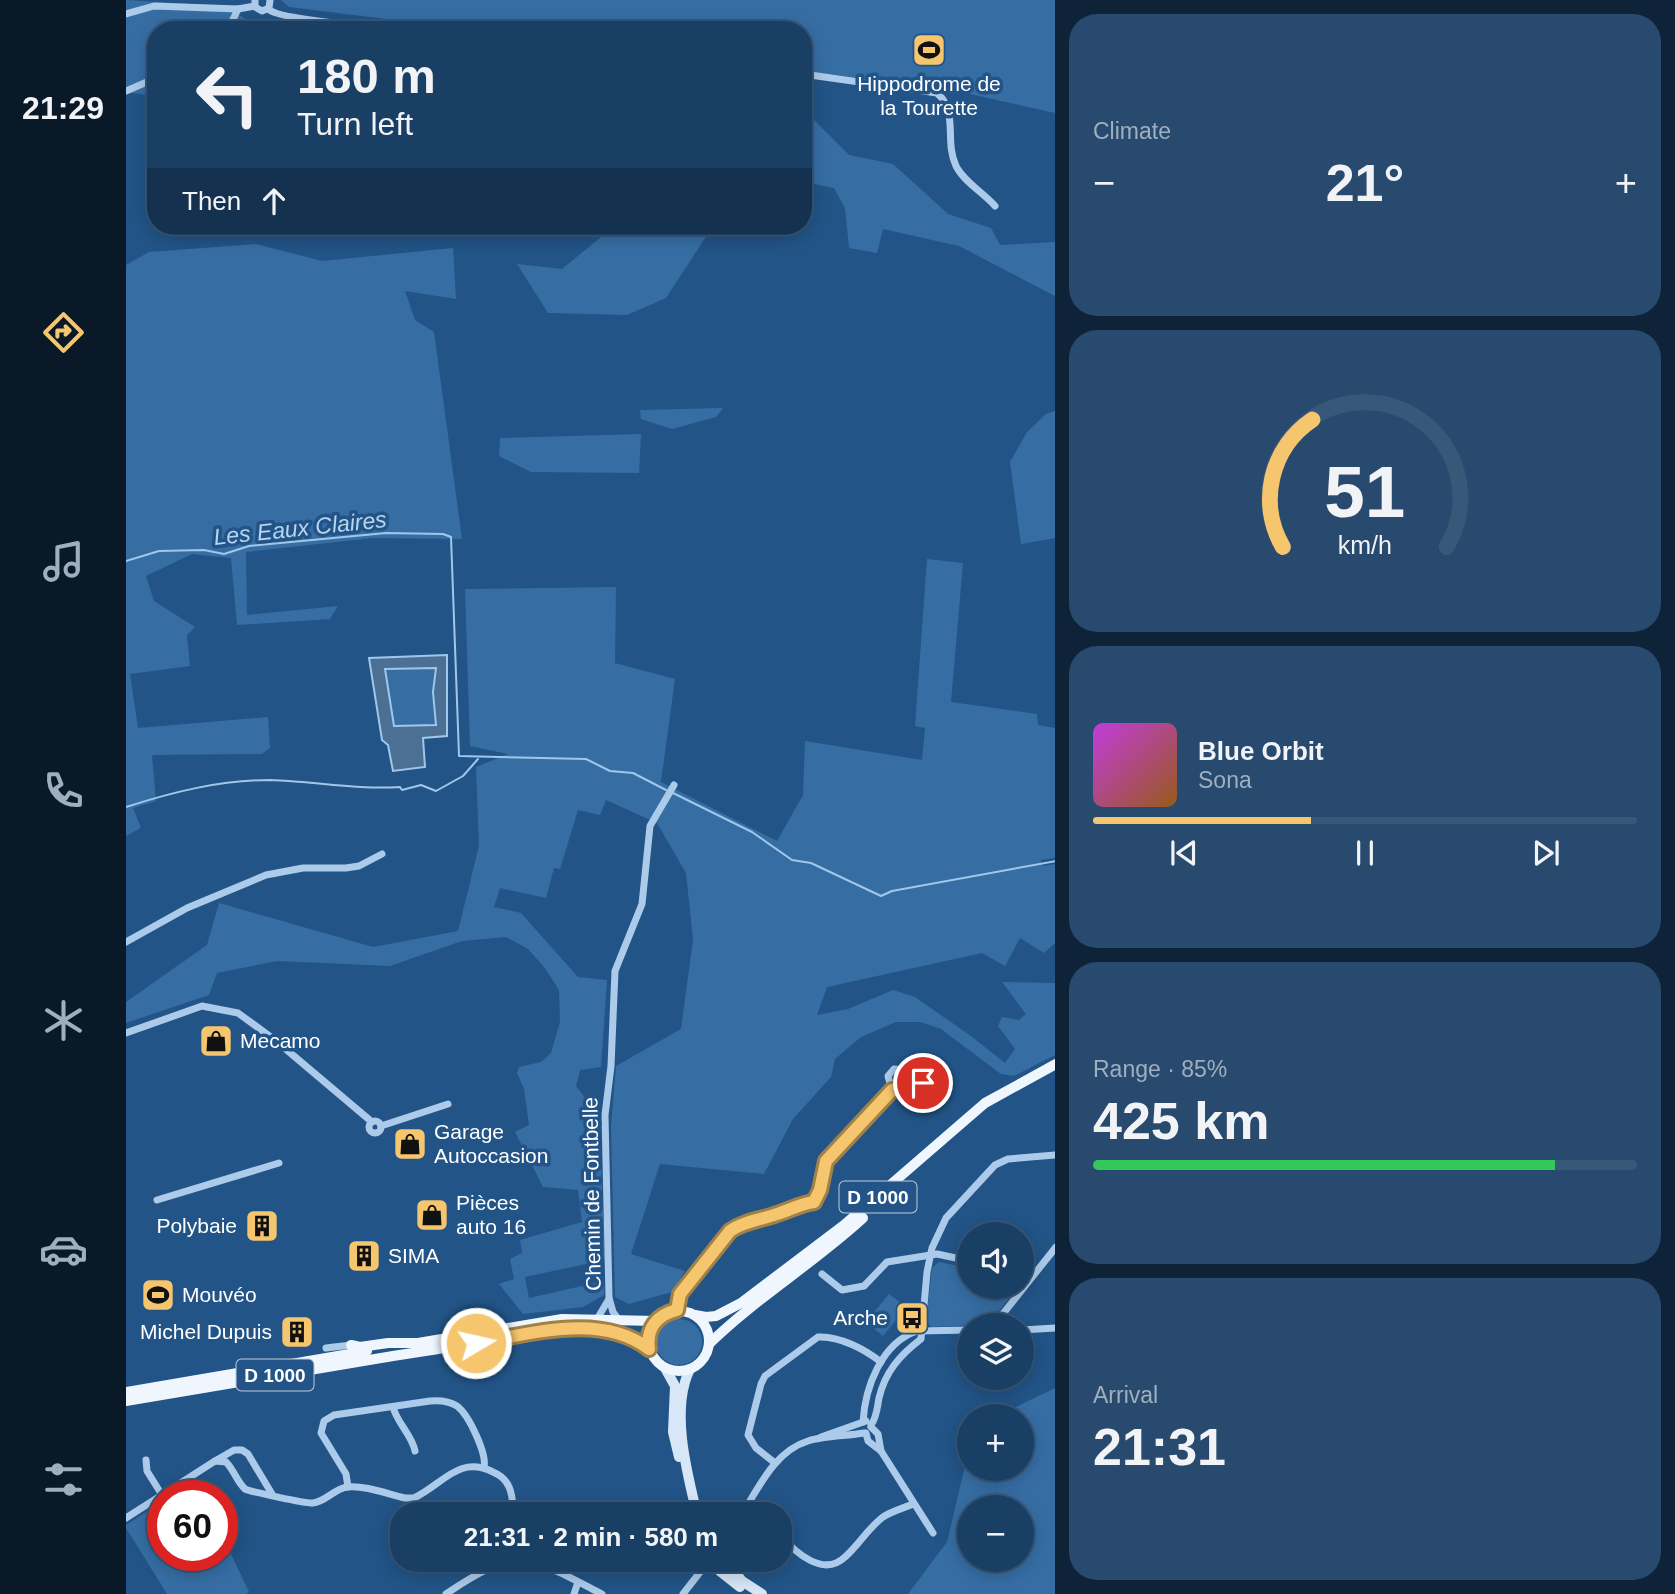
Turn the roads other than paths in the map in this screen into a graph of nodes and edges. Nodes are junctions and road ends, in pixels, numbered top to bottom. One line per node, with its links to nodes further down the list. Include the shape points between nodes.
1 (255, 3): 2 (street, via 259,10); 3 (street)
2 (269, 4): 6 (street, via 280,15)
3 (238, 9): 4 (street, via 154,6); 5 (street)
4 (126, 14)
5 (233, 21)
6 (324, 21)
7 (812, 75): 10 (street, via 937,93 948,104 951,154 958,170)
8 (147, 82): 9 (street)
9 (126, 91)
10 (995, 206)
11 (673, 786): 27 (street, Chemin de Fontbelle, via 650,826 642,904 615,971 605,1115)
12 (382, 854): 13 (street, via 359,866 266,875 187,908)
13 (126, 942)
14 (126, 1033): 18 (street, via 202,1006 238,1013 381,1126)
15 (1055, 1065): 29 (main road, D 1000, via 985,1103 844,1225 741,1303 716,1316)
16 (1055, 1070): 38 (main road, D 1000, via 970,1121 817,1259)
17 (892, 1090): 17 (street, via 915,1090 923,1083 922,1071 894,1069 888,1076); 28 (street, via 826,1161 814,1202 730,1231 680,1294)
18 (448, 1104)
19 (1055, 1155): 23 (street, via 1008,1159 995,1165 946,1218)
20 (279, 1163): 21 (street)
21 (157, 1200)
22 (1055, 1247): 25 (street)
23 (931, 1255): 24 (street); 26 (street, via 887,1262 864,1286 842,1290); 36 (street)
24 (957, 1259)
25 (1034, 1272)
26 (822, 1274)
27 (610, 1298): 30 (street); 31 (street, Chemin de Fontbelle)
28 (677, 1310): 29 (main road); 32 (main road)
29 (695, 1315): 38 (main road, via 706,1327)
30 (597, 1318): 31 (main road, D 1000); 37 (main road, D 1000, via 543,1322)
31 (619, 1320): 32 (main road, D 1000)
32 (656, 1321): 41 (main road, via 649,1334)
33 (1055, 1328): 34 (street)
34 (1034, 1329)
35 (957, 1331): 36 (street)
36 (922, 1332): 42 (street, via 910,1333); 49 (street, via 921,1339 895,1362 875,1419)
37 (418, 1343): 39 (main road); 45 (main road, D 1000)
38 (709, 1344): 44 (main road, via 703,1359)
39 (351, 1345): 40 (street)
40 (326, 1348): 45 (main road, via 312,1355)
41 (649, 1349): 43 (main road); 47 (main road, D 1000, via 608,1332 569,1329)
42 (881, 1362): 49 (street, via 864,1407); 53 (street, via 829,1336 818,1337 765,1376 748,1435)
43 (665, 1368): 44 (main road); 58 (main road, via 675,1386 674,1441)
44 (690, 1369): 58 (main road, via 681,1433)
45 (164, 1385): 46 (main road, D 1000)
46 (126, 1392)
47 (126, 1401)
48 (393, 1407): 50 (street); 54 (street, via 437,1400 457,1406 485,1457); 57 (street, via 334,1415 322,1424 321,1433 346,1474)
49 (866, 1427): 53 (street, via 799,1444); 63 (street, via 868,1441 881,1451)
50 (415, 1451)
51 (146, 1460): 55 (street)
52 (215, 1461): 56 (street); 59 (street, via 226,1462 248,1491); 59 (street, via 242,1450)
53 (775, 1464): 62 (street)
54 (484, 1467): 57 (street, via 470,1465 409,1499); 60 (street, via 507,1482)
55 (153, 1480)
56 (185, 1480)
57 (348, 1487): 59 (street, via 314,1503)
58 (691, 1487): 61 (main road)
59 (272, 1494)
60 (512, 1502)
61 (694, 1502)
62 (750, 1502)
63 (914, 1504): 66 (street); 67 (street, via 886,1516 832,1564 818,1563)
64 (147, 1505): 65 (street)
65 (126, 1518)
66 (933, 1533)
67 (792, 1548)
68 (481, 1572): 74 (street)
69 (559, 1572): 73 (street)
70 (696, 1572): 77 (street)
71 (721, 1572): 78 (main road)
72 (735, 1572): 79 (main road)
73 (578, 1582): 75 (street); 76 (street)
74 (446, 1594)
75 (574, 1594)
76 (602, 1594)
77 (683, 1594)
78 (751, 1594)
79 (762, 1594)

